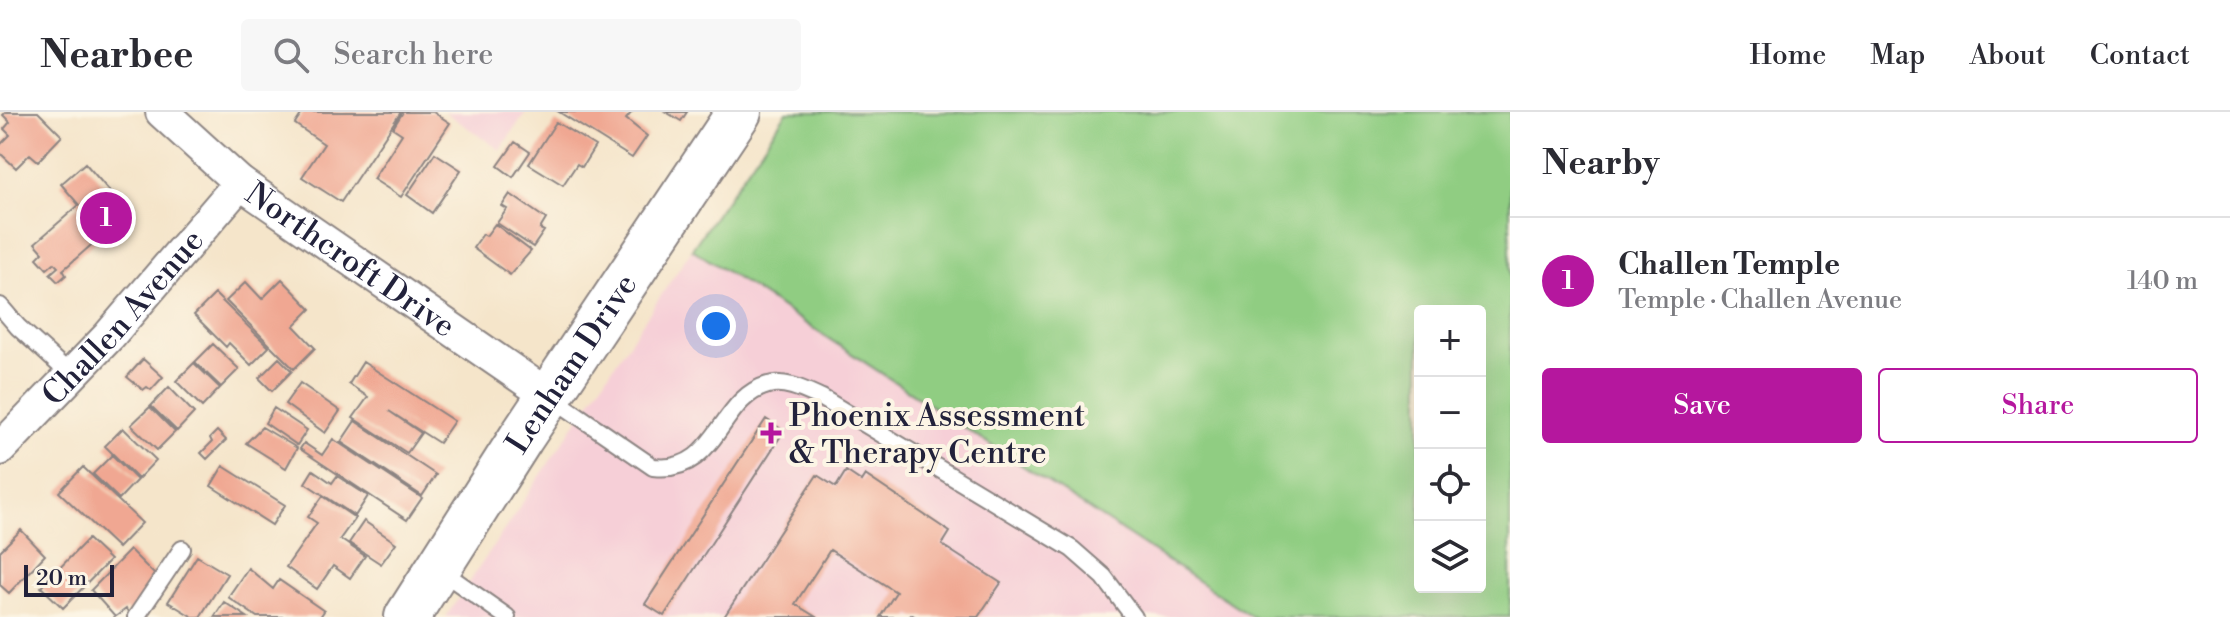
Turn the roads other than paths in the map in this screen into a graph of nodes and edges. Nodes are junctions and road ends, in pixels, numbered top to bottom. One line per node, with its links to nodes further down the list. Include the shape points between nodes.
1 (162, 112): 3 (street, Northcroft Drive)
2 (739, 112): 6 (street, Lenham Drive)
3 (240, 183): 5 (street, Challen Avenue); 6 (street, Northcroft Drive)
4 (0, 306): 5 (lane)
5 (71, 375): 7 (street, Challen Avenue)
6 (549, 396): 9 (street, Lenham Drive); 13 (lane, via 653,467 668,469 703,453 750,394 769,384 795,387 822,398 1072,549 1104,577)
7 (0, 449)
8 (182, 549): 10 (lane)
9 (438, 569): 11 (street, Lenham Drive); 12 (lane)
10 (136, 617)
11 (407, 617)
12 (507, 617)
13 (1134, 617)

